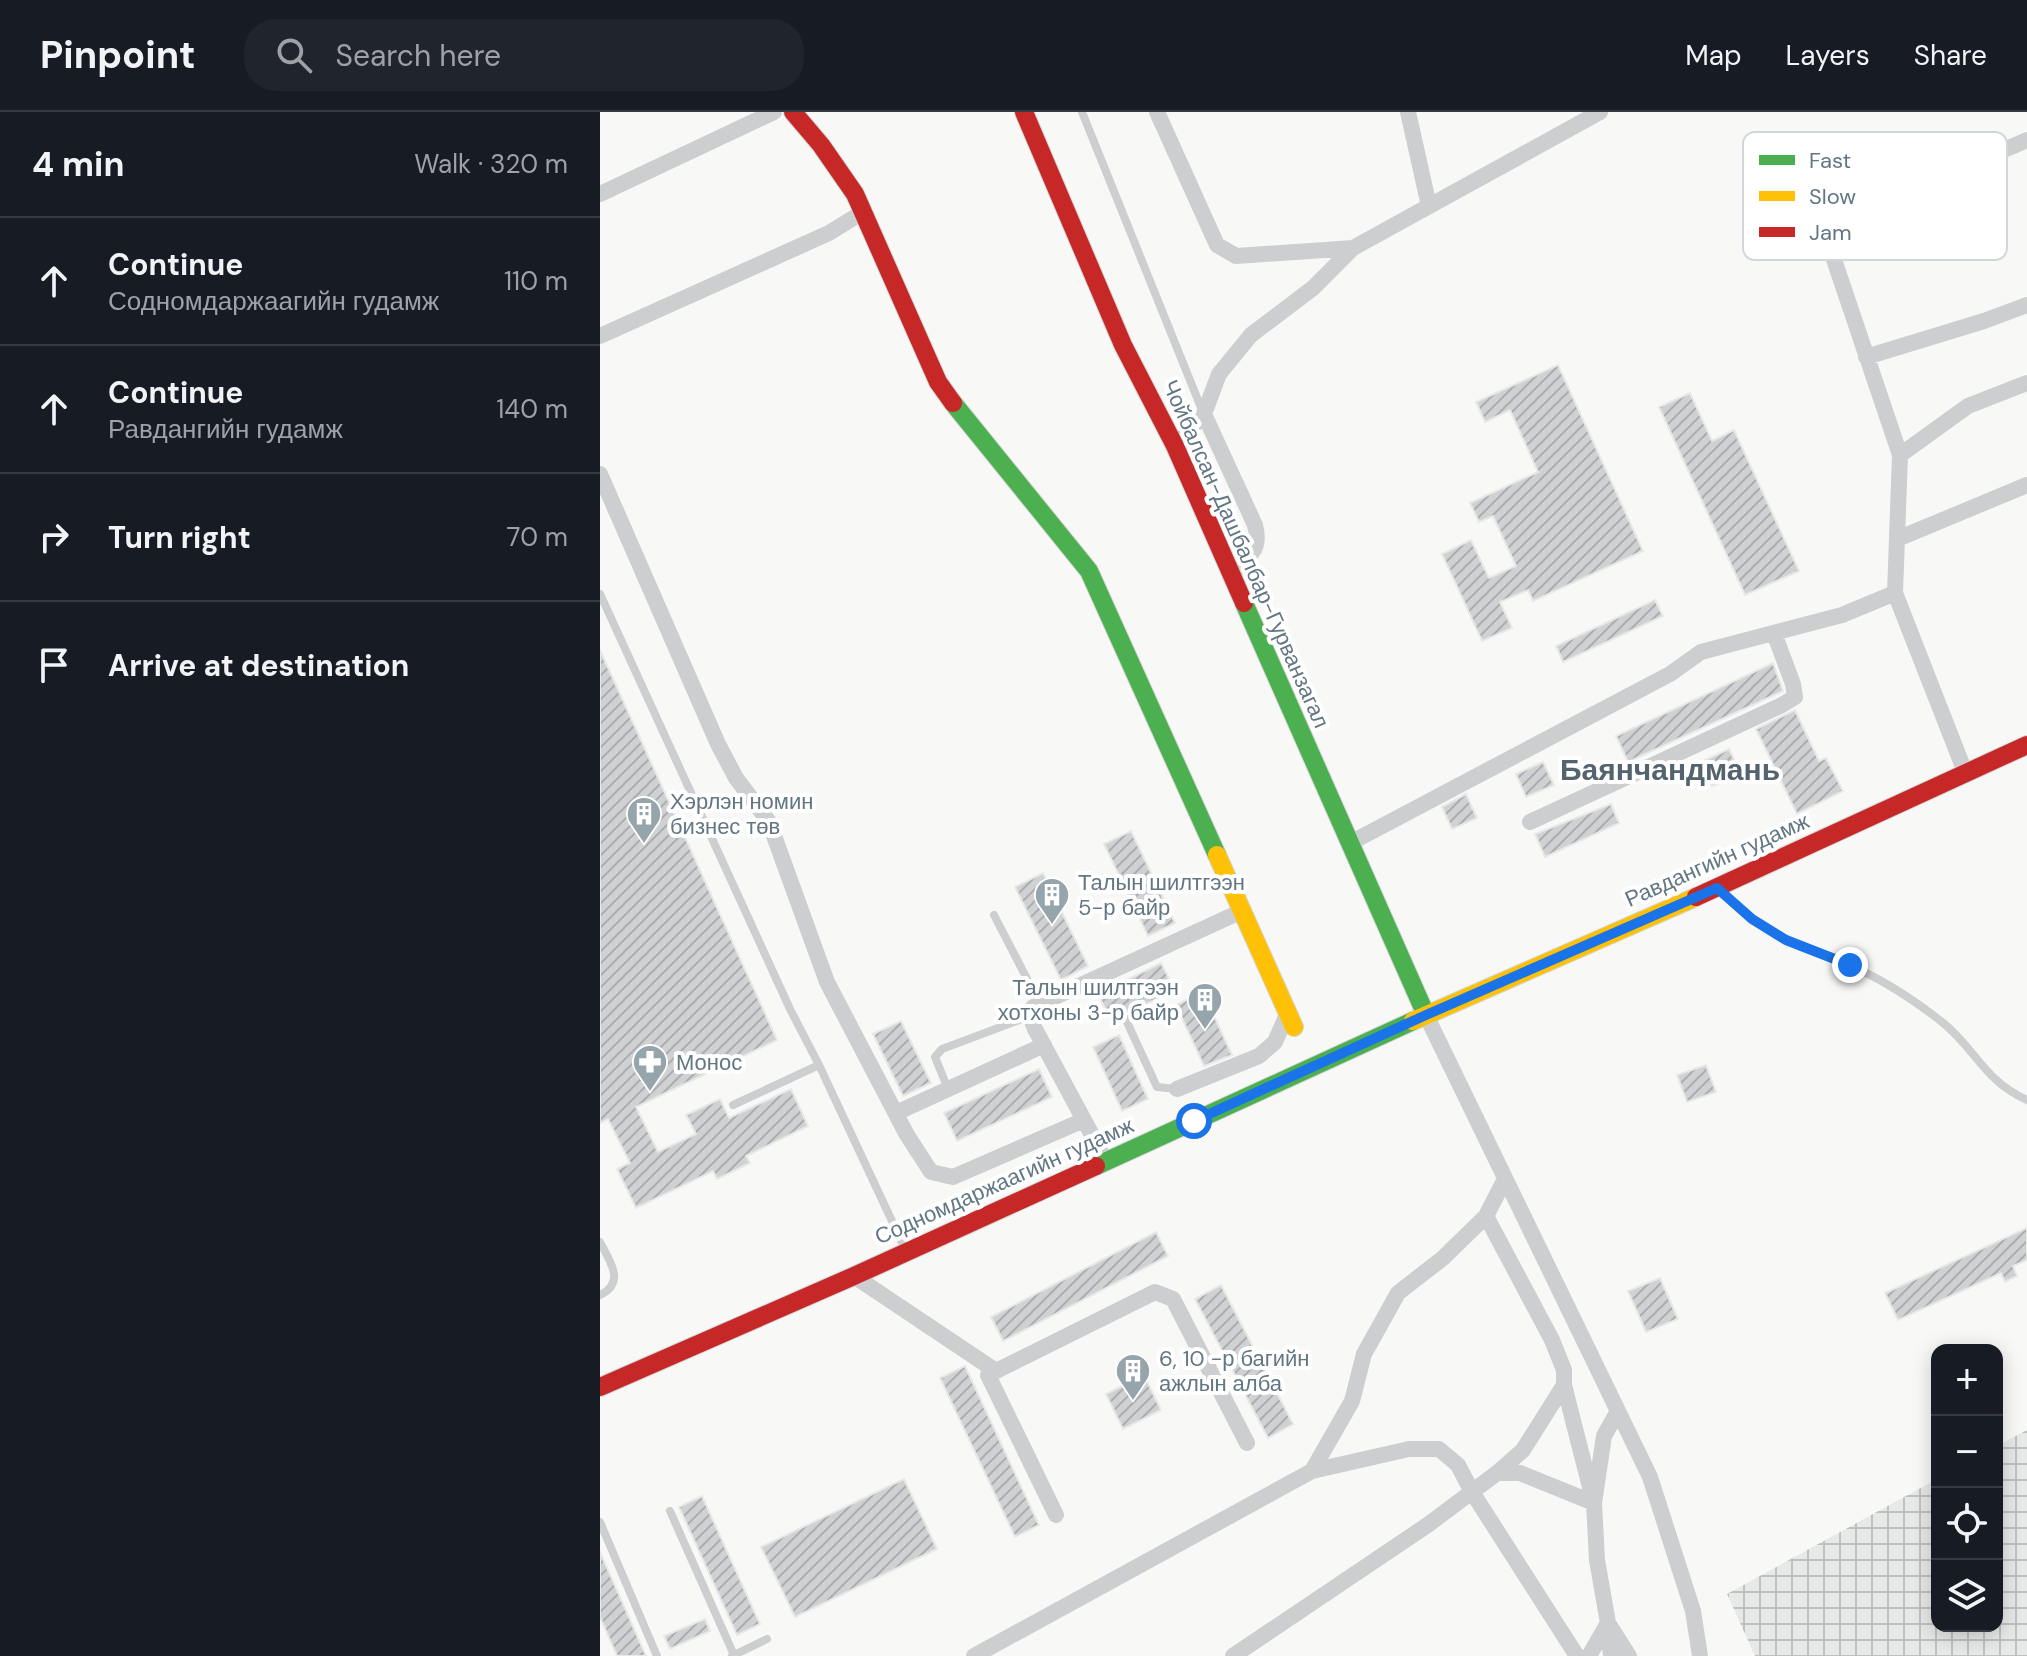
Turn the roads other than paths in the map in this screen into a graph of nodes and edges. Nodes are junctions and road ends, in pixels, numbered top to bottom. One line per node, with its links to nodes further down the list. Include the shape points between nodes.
1 (774, 112): 10 (street)
2 (793, 112): 12 (street, via 821,145)
3 (1024, 112): 20 (street, Чойбалсан-Дашбалбар-Гурванзагал, via 1123,345)
4 (1082, 112): 19 (lane)
5 (1157, 112): 13 (street, via 1217,245 1236,256)
6 (1408, 112): 11 (street)
7 (1600, 112): 11 (street)
8 (2027, 140): 9 (street)
9 (2007, 149)
10 (600, 194)
11 (1429, 206): 13 (street)
12 (863, 212): 16 (street, via 829,233); 34 (street, via 938,382 1089,571)
13 (1353, 248): 19 (street, via 1313,288 1251,335 1219,374)
14 (1834, 260): 17 (street)
15 (2027, 305): 17 (street)
16 (600, 336)
17 (1866, 357): 21 (street)
18 (2027, 383): 21 (street, via 1968,406)
19 (1204, 414): 20 (street); 25 (street, via 1258,538 1255,551)
20 (1175, 446): 25 (street, Чойбалсан-Дашбалбар-Гурванзагал)
21 (1900, 455): 24 (street)
22 (600, 474): 46 (street, via 718,744 769,822 827,982)
23 (2027, 485): 24 (street)
24 (1897, 539): 26 (street)
25 (1232, 574): 32 (street, Чойбалсан-Дашбалбар-Гурванзагал)
26 (1895, 593): 28 (street, via 1842,615); 30 (street)
27 (600, 594): 41 (lane)
28 (1774, 633): 31 (street, via 1795,697); 32 (street, via 1701,652 1670,674)
29 (2027, 745): 30 (street, Равдангийн гудамж)
30 (1965, 772): 33 (street, Равдангийн гудамж)
31 (1530, 822)
32 (1350, 843): 38 (street, Чойбалсан-Дашбалбар-Гурванзагал)
33 (1717, 888): 38 (street, Равдангийн гудамж); 44 (lane, via 1786,940 1850,965 1903,995 1963,1041 2007,1091)
34 (1242, 911): 37 (street); 39 (street)
35 (994, 915): 37 (lane)
36 (1152, 1009): 43 (lane, via 1126,1020 1157,1087)
37 (1035, 1010): 40 (street); 42 (lane, via 942,1049 935,1057)
38 (1426, 1015): 48 (street, Содномдаржаагийн гудамж); 49 (street)
39 (1291, 1019): 43 (street, via 1259,1056)
40 (1044, 1045): 42 (street); 47 (street)
41 (819, 1065): 45 (lane); 52 (lane)
42 (948, 1089): 46 (street)
43 (1177, 1089)
44 (2027, 1100)
45 (733, 1105)
46 (896, 1113): 47 (street, via 931,1172 953,1177)
47 (1084, 1120): 48 (street)
48 (1106, 1161): 52 (street, Содномдаржаагийн гудамж)
49 (1505, 1179): 50 (street); 58 (street)
50 (1486, 1216): 56 (street, via 1552,1340); 60 (street, via 1398,1293 1364,1354 1352,1401)
51 (600, 1242): 54 (lane, via 615,1274 614,1283)
52 (906, 1252): 53 (street, Содномдаржаагийн гудамж)
53 (854, 1276): 55 (street); 57 (street, Содномдаржаагийн гудамж)
54 (600, 1295)
55 (996, 1371): 59 (street, via 1155,1292 1173,1299); 65 (street, via 988,1375)
56 (1564, 1385): 61 (street, via 1523,1450); 63 (street)
57 (600, 1387)
58 (1618, 1411): 63 (street, via 1604,1436); 77 (street, via 1650,1477 1693,1611)
59 (1247, 1443)
60 (1312, 1471): 62 (street, via 1409,1449 1439,1449 1458,1465); 71 (street)
61 (1497, 1473): 62 (street); 63 (street, via 1520,1473)
62 (1472, 1492): 72 (street); 73 (street)
63 (1594, 1503): 67 (street)
64 (670, 1511): 69 (lane)
65 (1056, 1515)
66 (600, 1522): 70 (lane)
67 (1608, 1623): 74 (street); 75 (street); 76 (street)
68 (767, 1639): 69 (lane)
69 (732, 1655)
70 (657, 1656)
71 (974, 1656)
72 (1233, 1656)
73 (1577, 1656)
74 (1589, 1656)
75 (1611, 1656)
76 (1629, 1656)
77 (1700, 1656)

